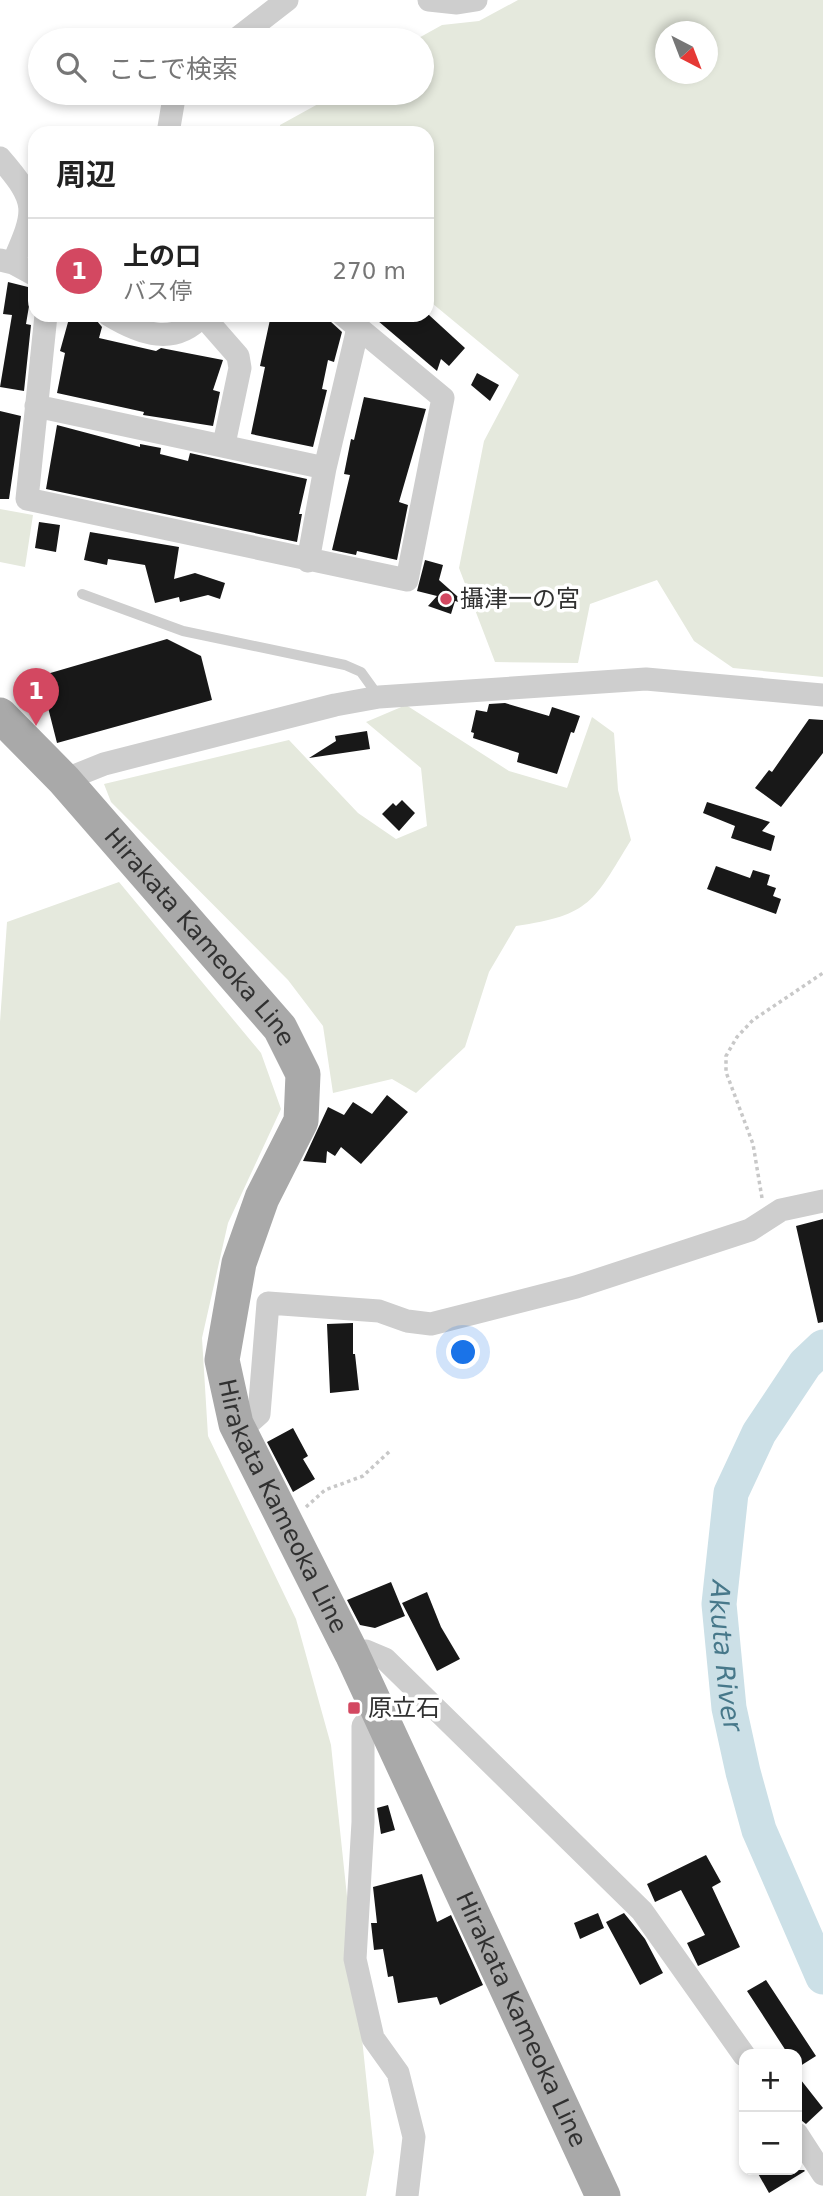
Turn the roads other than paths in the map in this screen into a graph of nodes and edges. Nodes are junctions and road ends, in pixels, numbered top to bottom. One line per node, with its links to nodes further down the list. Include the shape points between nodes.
1 (287, 0): 4 (street)
2 (429, 0): 3 (street)
3 (476, 0)
4 (251, 28)
5 (173, 105): 6 (street)
6 (169, 126)
7 (0, 158): 8 (street)
8 (10, 182): 9 (street, via 27,190)
9 (28, 201)
10 (28, 225): 11 (street)
11 (7, 261): 12 (street)
12 (28, 272)
13 (45, 322): 19 (street)
14 (121, 322): 15 (street, via 155,336 190,329)
15 (197, 322)
16 (208, 322): 20 (street, via 238,356 240,369)
17 (351, 322): 21 (street)
18 (352, 322): 22 (street, via 443,398 407,580)
19 (36, 406): 20 (street); 22 (street, via 27,499)
20 (224, 444): 21 (street)
21 (326, 468): 22 (street)
22 (308, 561)
23 (82, 594): 25 (lane, via 183,631 345,665 361,672)
24 (823, 695): 25 (street, via 646,679)
25 (379, 697): 27 (street, via 104,764)
26 (0, 720): 27 (main road, Hirakata Kameoka Line)
27 (64, 780): 29 (main road, Hirakata Kameoka Line, via 280,1028 303,1074 300,1121 262,1198 239,1263 222,1360)
28 (823, 1201): 29 (street, via 781,1210 750,1230 589,1283 431,1324 379,1311 268,1303 259,1414 250,1422)
29 (236, 1424): 30 (main road, Hirakata Kameoka Line)
30 (352, 1654): 31 (main road, Hirakata Kameoka Line); 32 (street, via 366,1651 385,1659 642,1911)
31 (376, 1709): 35 (street, via 363,1726 355,1959 373,2038 398,2073 414,2137); 36 (main road, Hirakata Kameoka Line)
32 (740, 2049)
33 (802, 2142): 34 (street)
34 (823, 2174)
35 (407, 2196)
36 (603, 2196)

